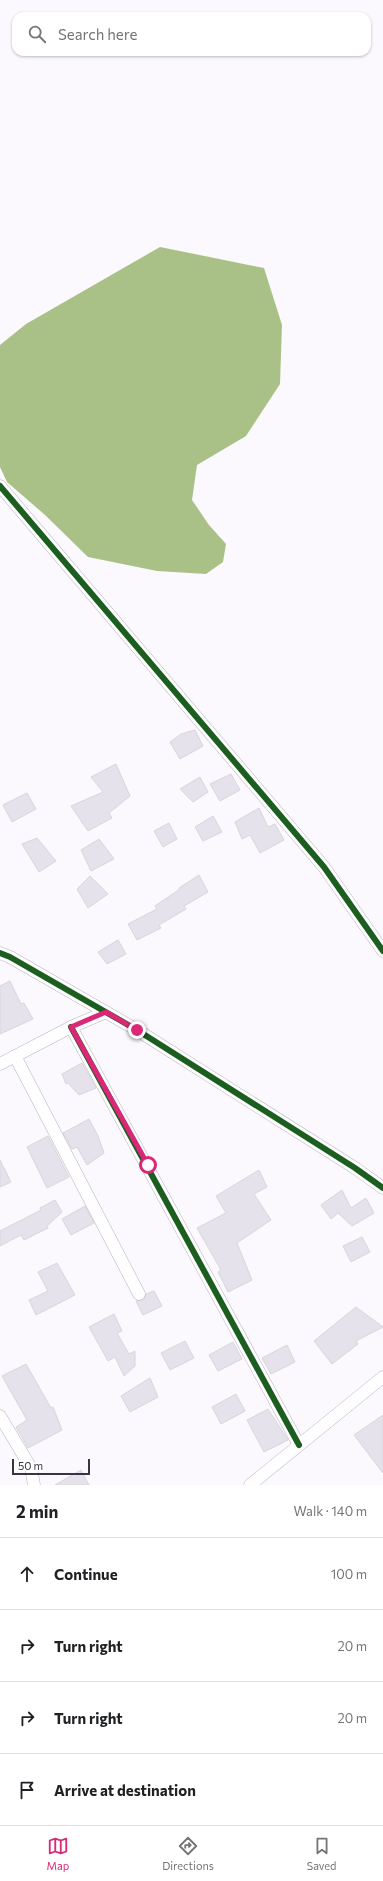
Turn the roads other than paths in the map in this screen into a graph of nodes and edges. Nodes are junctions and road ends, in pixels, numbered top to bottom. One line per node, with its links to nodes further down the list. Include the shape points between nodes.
1 (0, 486): 2 (street, via 324,867)
2 (383, 951)
3 (0, 953): 4 (street)
4 (106, 1012): 5 (street); 8 (street)
5 (71, 1027): 6 (street); 12 (street)
6 (15, 1056): 7 (street); 9 (street)
7 (0, 1064)
8 (383, 1188)
9 (139, 1294)
10 (383, 1377): 12 (street)
11 (0, 1416): 13 (street, via 31,1468)
12 (299, 1445): 14 (street)
13 (34, 1485)
14 (250, 1485)

